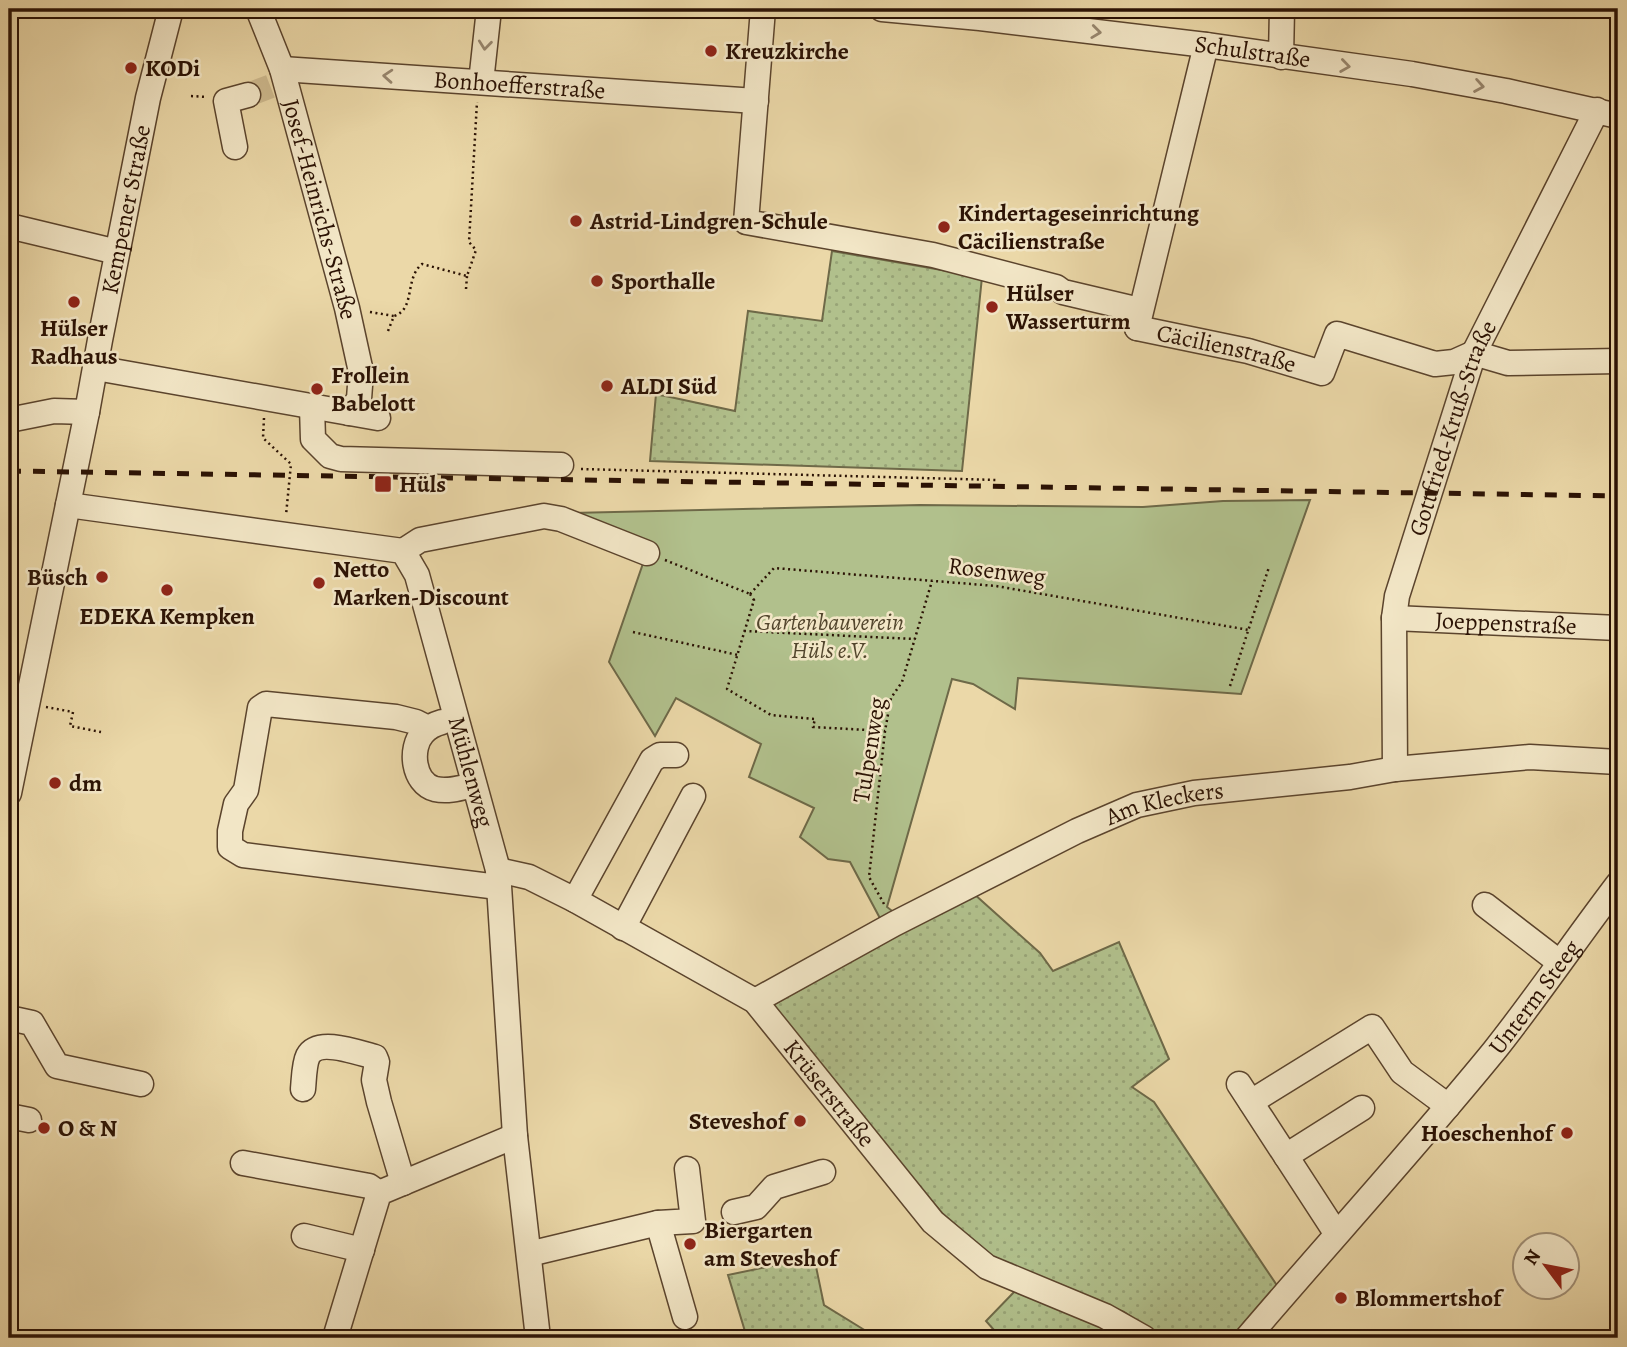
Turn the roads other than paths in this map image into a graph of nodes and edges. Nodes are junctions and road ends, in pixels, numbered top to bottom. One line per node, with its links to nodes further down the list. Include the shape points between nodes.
1 (258, 9): 9 (street, Josef-Heinrichs-Straße)
2 (489, 9): 10 (street, one-way to 10)
3 (763, 9): 12 (street)
4 (882, 9): 7 (street, Schulstraße, one-way to 7)
5 (1282, 9): 8 (street)
6 (167, 11): 16 (street, Kempener Straße)
7 (1206, 45): 8 (street, Schulstraße); 17 (street)
8 (1281, 57): 13 (street, Schulstraße, one-way to 13, via 1412,74)
9 (281, 78): 10 (street, Bonhoefferstraße, one-way to 9); 23 (street, Josef-Heinrichs-Straße, via 348,308 361,372 359,399)
10 (481, 82): 12 (street, Bonhoefferstraße)
11 (248, 95): 14 (street, via 226,101)
12 (756, 102): 17 (street, Cäcilienstraße, via 746,222 933,255 1056,287 1135,309)
13 (1608, 113): 18 (street, Gottfried-Kruß-Straße)
14 (235, 147)
15 (9, 226): 16 (street)
16 (117, 252): 20 (street, Kempener Straße)
17 (1137, 328): 18 (street, Cäcilienstraße, via 1248,351 1322,373 1337,334 1435,364)
18 (1474, 353): 19 (street, via 1508,363); 30 (street, Gottfried-Kruß-Straße, via 1396,596)
19 (1618, 361)
20 (96, 368): 21 (street); 22 (street, Kempener Straße)
21 (312, 407): 23 (street); 26 (street, via 313,439 330,456 341,459)
22 (87, 412): 25 (street, via 54,411); 27 (street, Kempener Straße)
23 (349, 413): 24 (street)
24 (378, 418)
25 (9, 420)
26 (561, 465)
27 (68, 505): 28 (street); 32 (street, Kempener Straße)
28 (403, 551): 29 (street, via 420,540 544,516); 33 (street, Mühlenweg, via 417,575)
29 (647, 553)
30 (1394, 618): 31 (street, Joeppenstraße); 37 (street, Gottfried-Kruß-Straße)
31 (1618, 628)
32 (20, 706): 39 (street, Kempener Straße)
33 (456, 718): 34 (street); 38 (street, Mühlenweg)
34 (428, 728): 38 (street, via 416,747 414,765 421,778 432,788); 41 (street, Krüserstraße, via 396,717 266,704 260,708 246,790 236,804 230,847 243,855)
35 (676, 755): 43 (street, via 660,755 652,761)
36 (1618, 762): 37 (street, Am Kleckers, via 1530,757)
37 (1395, 769): 47 (street, Am Kleckers, via 1194,793 1137,805 894,924)
38 (474, 785): 41 (street, Mühlenweg)
39 (9, 793)
40 (693, 796): 45 (street)
41 (498, 879): 43 (street, Krüserstraße, via 529,877); 53 (street, Mühlenweg)
42 (1618, 884): 46 (street, Unterm Steeg)
43 (575, 900): 45 (street, Krüserstraße)
44 (1485, 905): 46 (street)
45 (623, 928): 47 (street, Krüserstraße)
46 (1559, 962): 51 (street, Unterm Steeg)
47 (755, 1001): 69 (street, Krüserstraße, via 933,1222 987,1268 1105,1316)
48 (9, 1018): 49 (street, via 32,1023 57,1066)
49 (141, 1084)
50 (303, 1088): 58 (street, via 308,1056 316,1048 324,1045 375,1057 374,1080)
51 (1448, 1106): 54 (street, via 1402,1072 1372,1027 1245,1093); 62 (street, Unterm Steeg)
52 (1362, 1108): 54 (street)
53 (515, 1136): 58 (street); 65 (street, Mühlenweg)
54 (1286, 1156): 62 (street)
55 (243, 1163): 59 (street, via 369,1186)
56 (687, 1169): 61 (street)
57 (823, 1171): 61 (street, via 774,1187 756,1208)
58 (403, 1183): 59 (street)
59 (379, 1193): 64 (street)
60 (658, 1223): 61 (street); 65 (street); 66 (street)
61 (695, 1225)
62 (1336, 1233): 70 (street, Unterm Steeg)
63 (304, 1236): 64 (street)
64 (362, 1250): 67 (street)
65 (529, 1254): 68 (street, Mühlenweg)
66 (685, 1317)
67 (335, 1338)
68 (538, 1338)
69 (1144, 1338)
70 (1247, 1338)

